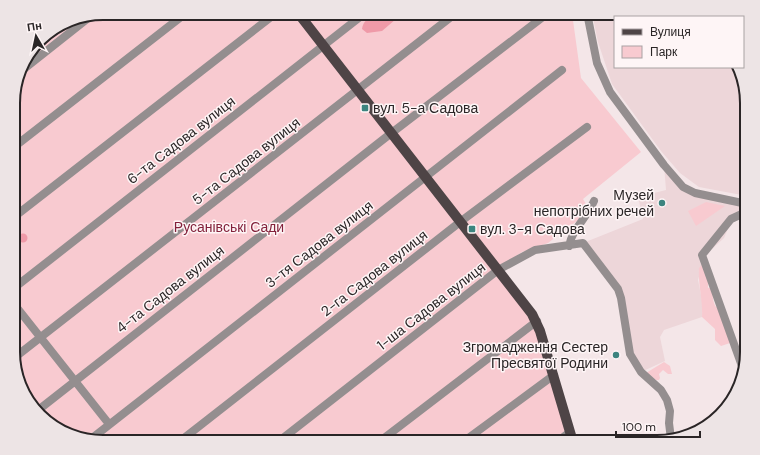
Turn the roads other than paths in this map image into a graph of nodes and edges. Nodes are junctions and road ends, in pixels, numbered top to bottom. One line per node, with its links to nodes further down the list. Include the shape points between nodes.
1 (177, 20): 15 (street)
2 (267, 20): 19 (street)
3 (304, 20): 9 (main road)
4 (356, 20): 9 (street, 6-та Садова вулиця)
5 (447, 20): 12 (street, 5-та Садова вулиця)
6 (539, 20): 14 (street, 4-та Садова вулиця)
7 (588, 20): 18 (street, via 597,63 610,92 682,187)
8 (82, 23): 10 (street)
9 (324, 45): 12 (main road); 24 (street, 6-та Садова вулиця)
10 (29, 65)
11 (562, 70): 16 (street, 3-тя Садова вулиця)
12 (358, 90): 14 (main road); 27 (street, 5-та Садова вулиця)
13 (587, 126): 21 (street, 2-га Садова вулиця)
14 (392, 133): 16 (main road); 31 (street, 4-та Садова вулиця)
15 (20, 142)
16 (426, 177): 21 (main road); 33 (street, 3-тя Садова вулиця)
17 (594, 201): 22 (street, via 588,214 571,236)
18 (740, 202)
19 (20, 212)
20 (740, 215): 29 (street, via 731,219 702,255)
21 (460, 222): 23 (main road); 36 (street, 2-га Садова вулиця)
22 (569, 246): 23 (street, 1-ша Садова вулиця, via 527,252); 35 (street, 1-ша Садова вулиця, via 583,243 618,288 630,354 641,372 661,390 667,400)
23 (498, 270): 26 (main road); 37 (street, 1-ша Садова вулиця)
24 (20, 283)
25 (20, 313): 27 (street)
26 (537, 321): 30 (main road); 38 (street)
27 (40, 338): 28 (street, 5-та Садова вулиця); 31 (street)
28 (20, 353)
29 (740, 359)
30 (554, 374): 39 (street); 40 (main road)
31 (74, 381): 32 (street, 4-та Садова вулиця); 33 (street)
32 (41, 408)
33 (109, 424): 34 (street, 3-тя Садова вулиця)
34 (97, 434)
35 (670, 434)
36 (188, 435)
37 (287, 435)
38 (389, 435)
39 (472, 435)
40 (570, 435)

